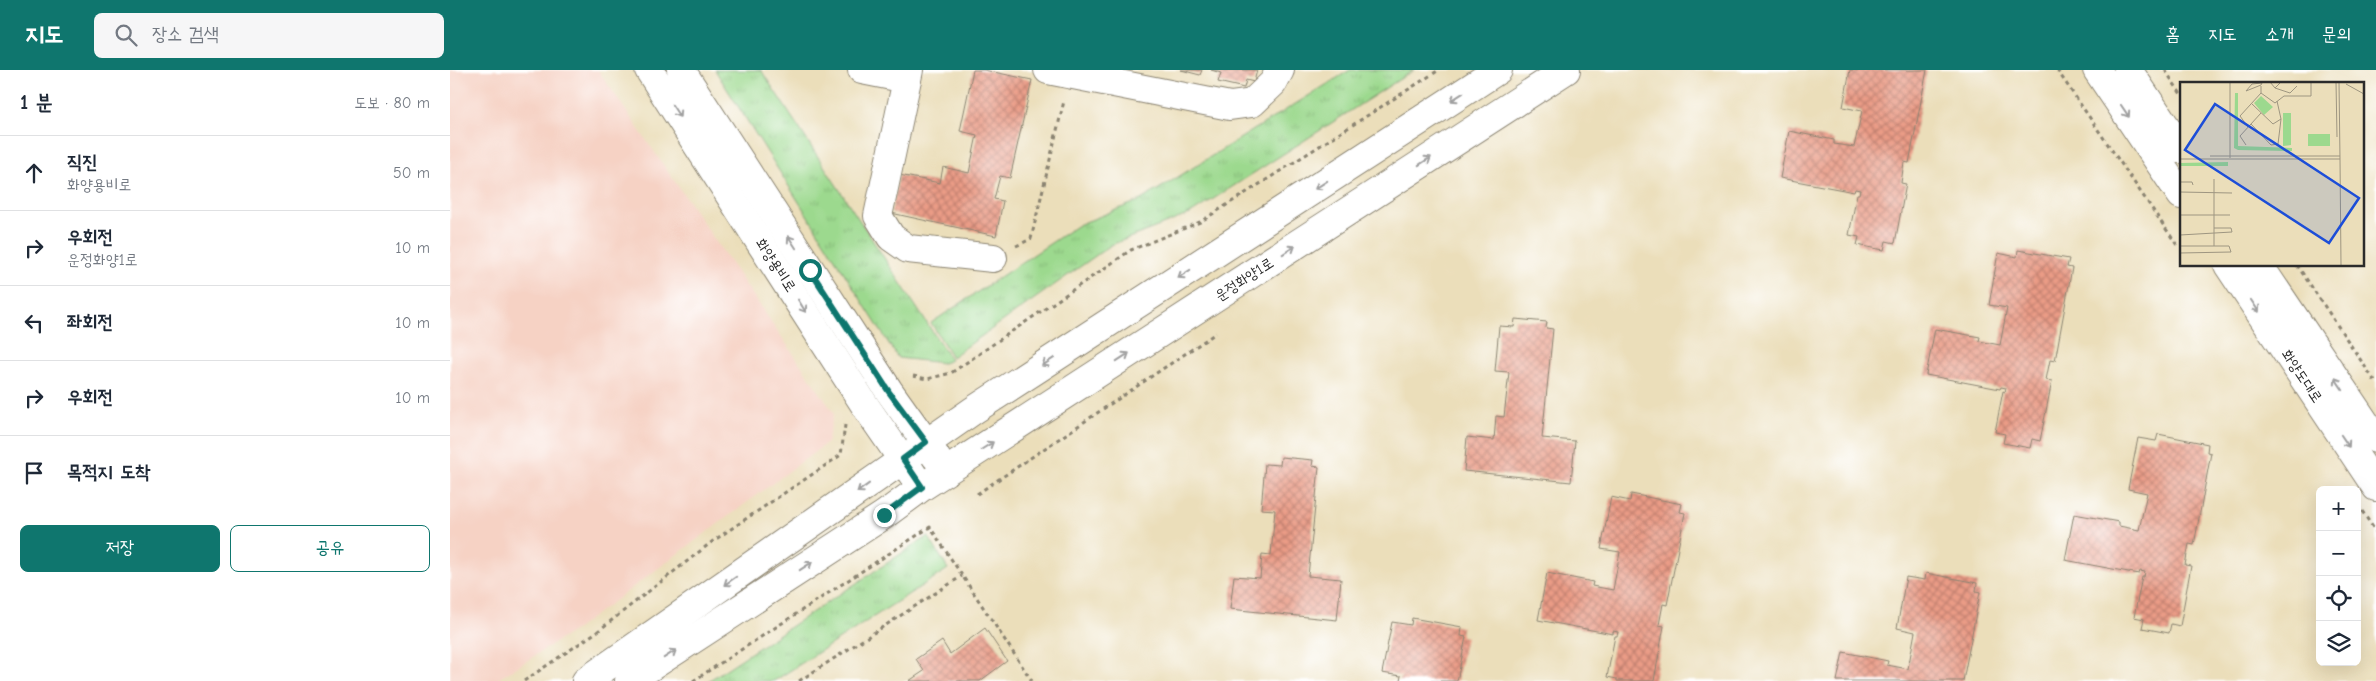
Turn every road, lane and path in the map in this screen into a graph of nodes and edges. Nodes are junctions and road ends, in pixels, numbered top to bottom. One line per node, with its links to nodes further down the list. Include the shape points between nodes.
1 (649, 70): 28 (street, 화양용비로, one-way to 28, via 866,407)
2 (681, 70): 27 (street, 화양용비로, one-way to 2, via 889,392)
3 (862, 70): 13 (street)
4 (1280, 70): 12 (street, via 1273,83 1252,103 1230,106)
5 (1439, 70): 23 (path, via 1200,222 1131,250 951,373 927,379)
6 (1498, 70): 27 (street, one-way to 27)
7 (1566, 70): 29 (street, 운정화양1로, one-way to 7)
8 (2057, 70): 17 (path)
9 (2097, 70): 16 (street, one-way to 16)
10 (2128, 70): 15 (street)
11 (2165, 70): 14 (path)
12 (1059, 73): 18 (path, via 1031,238)
13 (908, 74): 18 (street, via 878,216 891,237 908,249)
14 (2180, 92)
15 (2180, 148)
16 (2180, 194)
17 (2179, 248)
18 (993, 258)
19 (2229, 266): 31 (street, 화양도대로, one-way to 31)
20 (2260, 266): 26 (street, 화양도대로, one-way to 20)
21 (2297, 266): 24 (path)
22 (1221, 329): 32 (path)
23 (908, 375)
24 (2376, 382)
25 (846, 420): 36 (path, via 841,455 714,541 598,631)
26 (2376, 438)
27 (926, 442): 28 (street); 29 (street, 화양용비로)
28 (903, 459): 30 (street, 화양용비로); 37 (street, one-way to 37)
29 (946, 472): 30 (street, 운정화양1로)
30 (922, 487): 38 (street, 운정화양1로, one-way to 30)
31 (2376, 487)
32 (977, 494)
33 (2361, 510): 34 (path)
34 (2376, 532)
35 (962, 576): 39 (path, via 930,527); 40 (path); 41 (path)
36 (524, 681)
37 (586, 681)
38 (629, 681)
39 (693, 681)
40 (799, 681)
41 (1032, 681)

